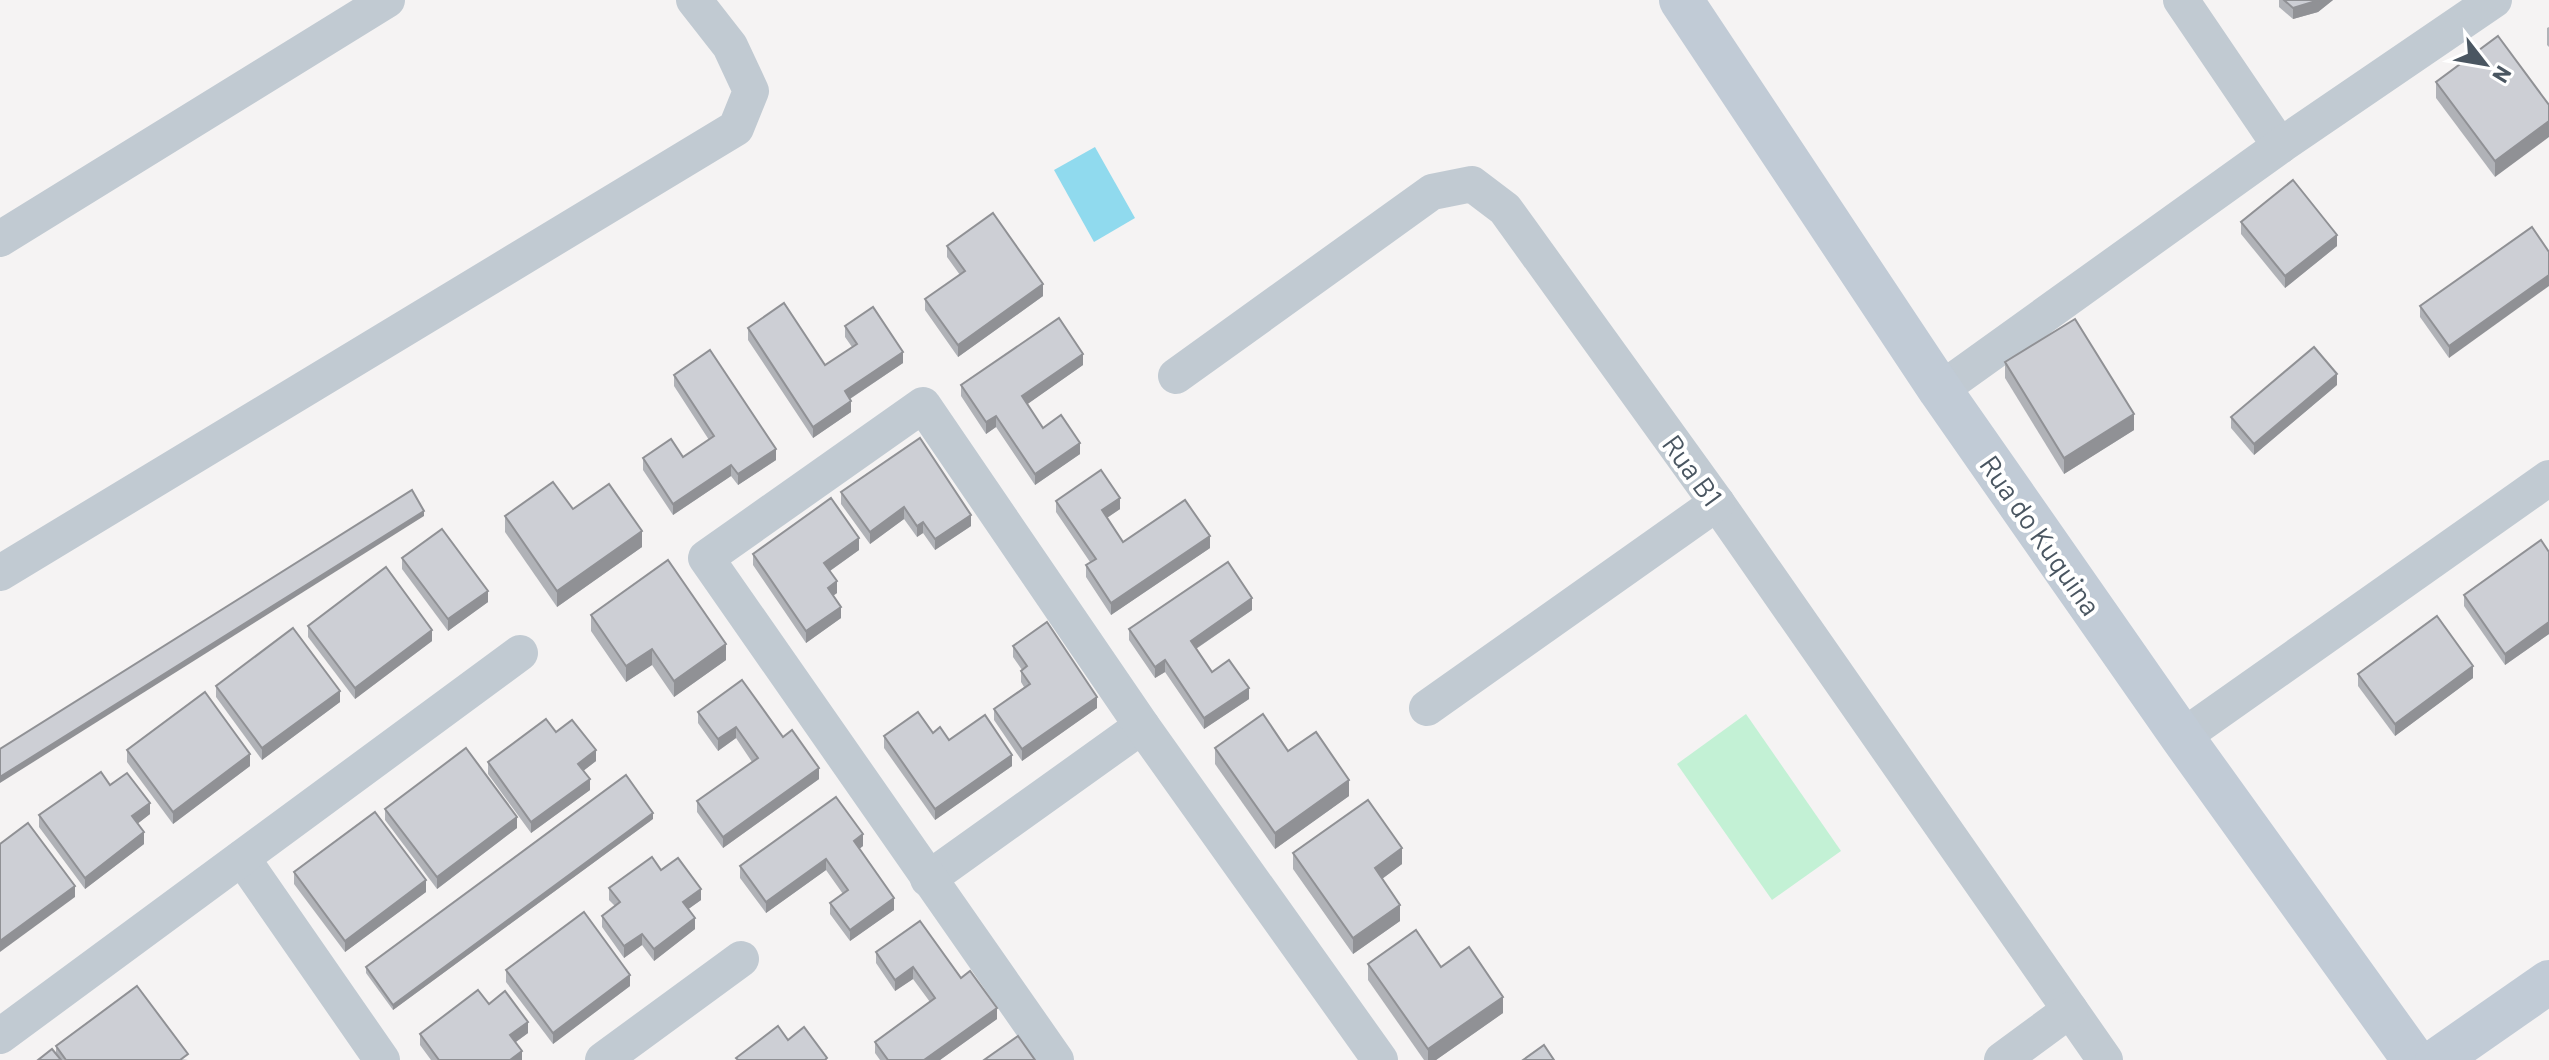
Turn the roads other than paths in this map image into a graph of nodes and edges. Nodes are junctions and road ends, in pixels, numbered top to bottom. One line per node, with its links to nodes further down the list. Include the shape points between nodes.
1 (387, 0): 7 (street)
2 (694, 0): 12 (street, via 730,46 751,91 736,128)
3 (1681, 0): 9 (street, Rua do Kuquina)
4 (2181, 0): 6 (street)
5 (2494, 0): 6 (street)
6 (2280, 146): 9 (street)
7 (0, 239)
8 (1176, 376): 11 (street, Rua B1, via 1432,192 1472,184 1505,209)
9 (1940, 390): 16 (street, Rua do Kuquina)
10 (2549, 478): 16 (street)
11 (1717, 503): 14 (street); 21 (street, Rua B1)
12 (0, 573)
13 (520, 653): 17 (street)
14 (1427, 708)
15 (1142, 726): 18 (street); 18 (street, via 923,405 706,558); 23 (street)
16 (2182, 737): 29 (street, Rua do Kuquina)
17 (242, 858): 22 (street); 24 (street)
18 (928, 879): 26 (street)
19 (741, 959): 25 (street)
20 (2549, 982): 30 (street)
21 (2070, 1010): 27 (street); 28 (street, Rua B1)
22 (0, 1036)
23 (1371, 1057)
24 (382, 1060)
25 (603, 1060)
26 (1056, 1060)
27 (2002, 1060)
28 (2105, 1060)
29 (2414, 1060)
30 (2437, 1060)

